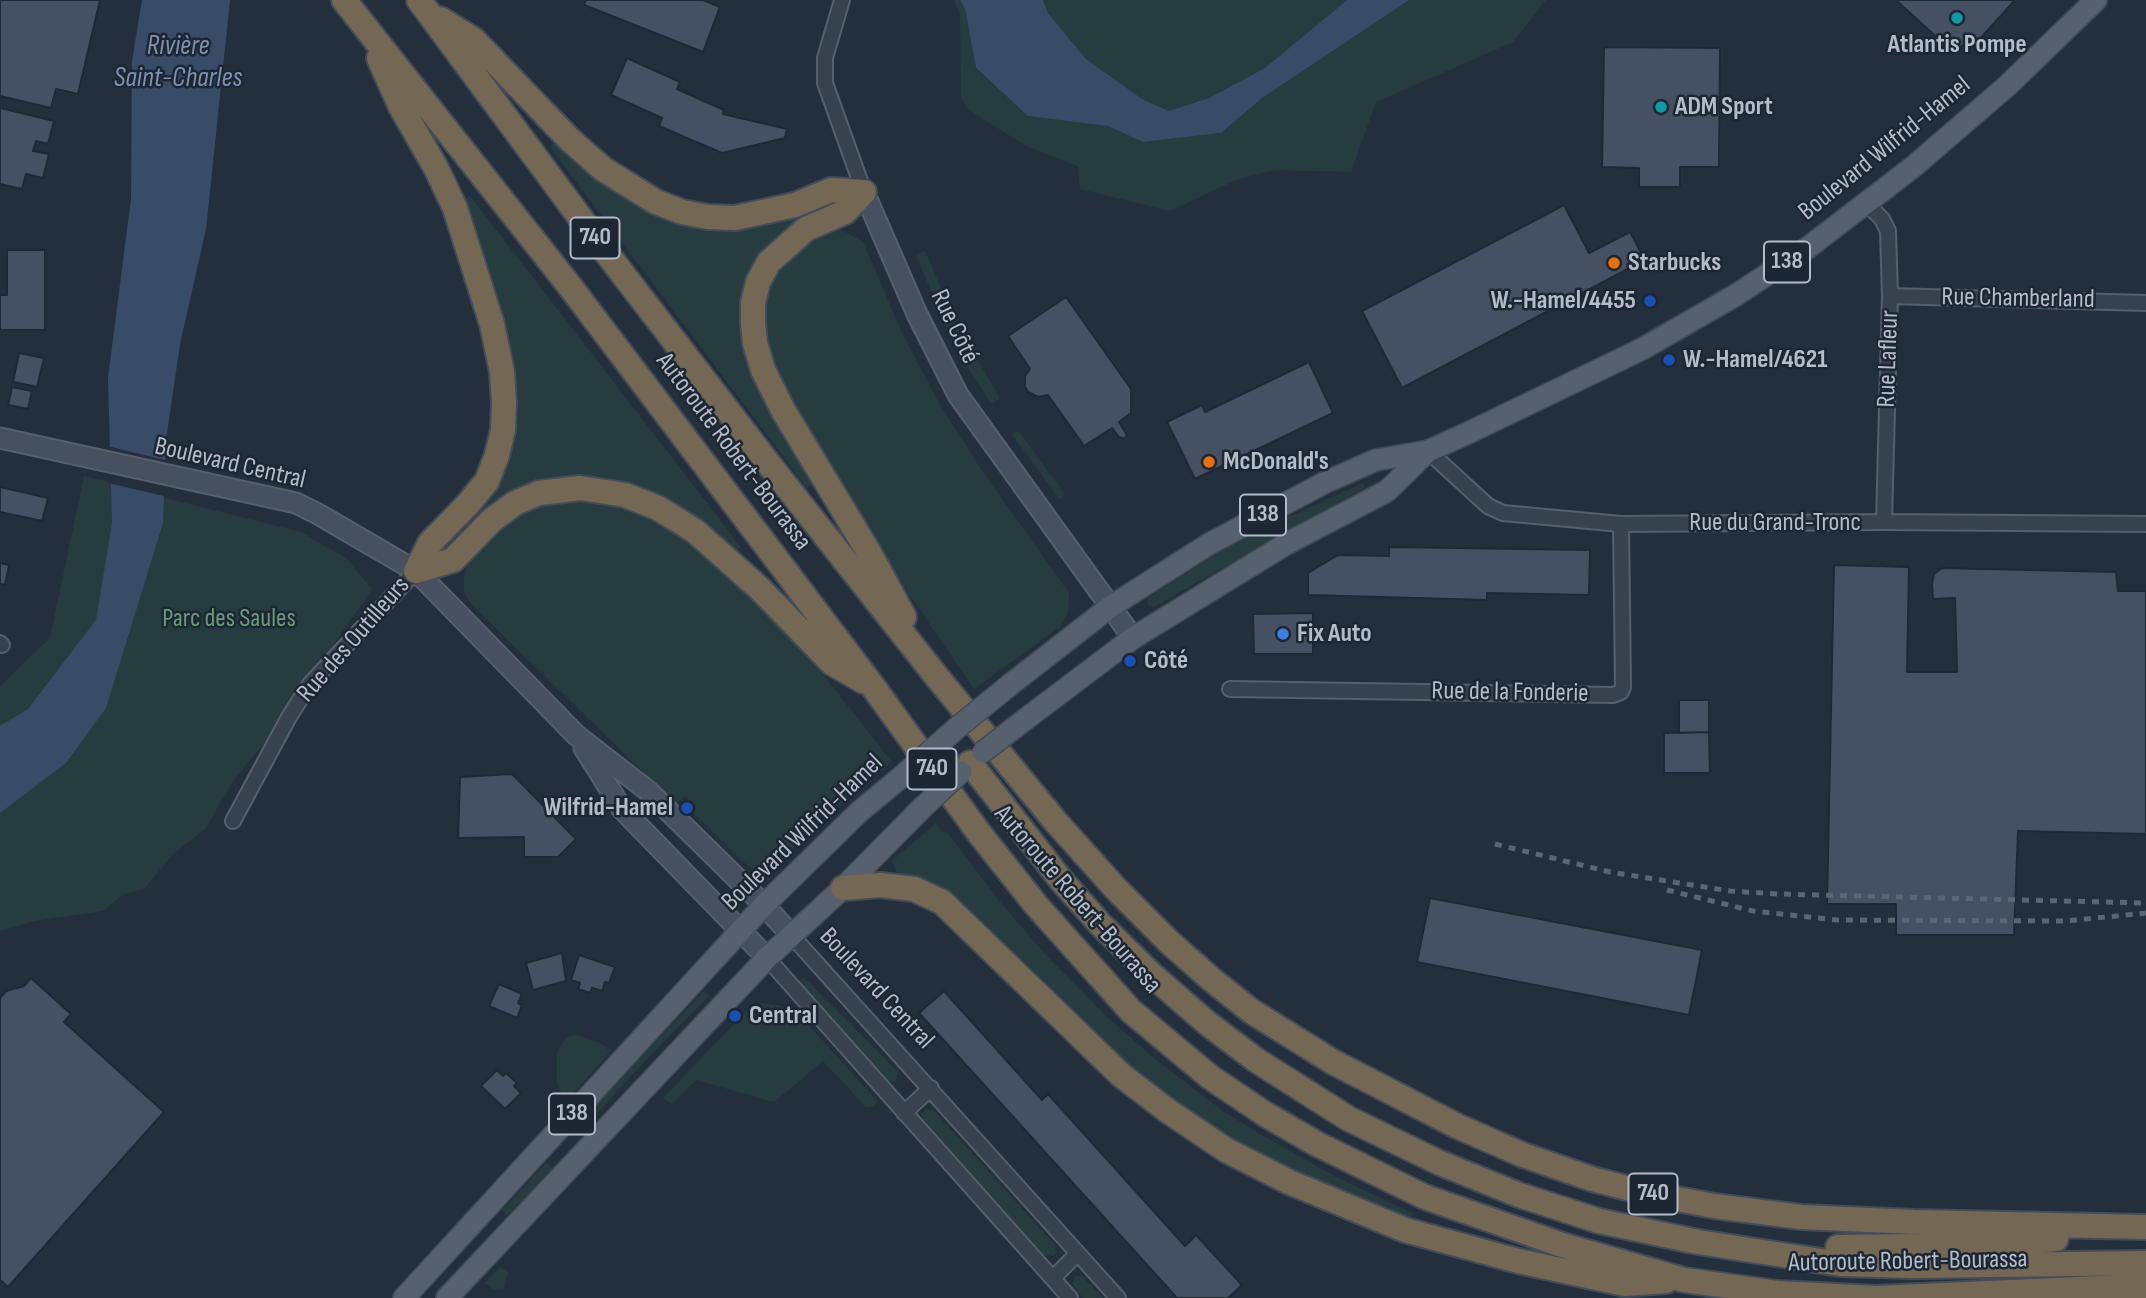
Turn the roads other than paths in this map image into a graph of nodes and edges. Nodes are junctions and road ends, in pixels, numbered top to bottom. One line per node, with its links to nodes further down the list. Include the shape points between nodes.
1 (344, 0): 5 (highway, Autoroute Robert-Bourassa / 740)
2 (842, 0): 6 (street, Rue Côté, via 825,58 825,83)
3 (2096, 0): 7 (main road, Boulevard Wilfrid-Hamel / 138, via 2007,86)
4 (422, 5): 6 (highway, via 474,40 603,169 656,202 682,212 735,218 795,205 831,190); 18 (highway, Autoroute Robert-Bourassa / 740, via 607,254)
5 (364, 26): 15 (highway, via 455,208 492,324 502,372 503,430 486,481 430,543); 19 (highway, Autoroute Robert-Bourassa / 740, via 572,289)
6 (864, 192): 16 (street, Rue Côté, via 958,395); 18 (highway, via 845,212 806,229 769,262 753,303 755,343 783,410)
7 (1866, 203): 8 (street, Rue Lafleur, via 1888,231); 11 (main road, Boulevard Wilfrid-Hamel / 138, via 1780,267 1665,336)
8 (1890, 296): 9 (street, Rue Chamberland); 12 (street, Rue Lafleur)
9 (2146, 303)
10 (0, 438): 15 (street, Boulevard Central, via 296,503)
11 (1428, 451): 13 (street, Rue du Grand-Tronc, via 1478,498 1503,513); 16 (main road, Boulevard Wilfrid-Hamel / 138, via 1376,460 1326,482 1209,544); 17 (main road, Boulevard Wilfrid-Hamel / 138, via 1387,491 1286,544)
12 (1884, 522): 13 (street, Rue du Grand-Tronc); 14 (street, Rue du Grand-Tronc)
13 (1621, 524): 20 (street, Rue de la Fonderie, via 1621,692)
14 (2146, 524)
15 (416, 571): 19 (highway, via 453,560 492,520 539,493 580,488 625,495 658,508 695,531 832,663); 21 (street, Boulevard Central); 23 (street, Rue des Outilleurs, via 310,684)
16 (1110, 607): 17 (street, Rue Côté); 25 (main road, Boulevard Wilfrid-Hamel / 138, bridge, via 859,812)
17 (1133, 638): 22 (main road, Boulevard Wilfrid-Hamel / 138, bridge)
18 (937, 677): 31 (highway, Autoroute Robert-Bourassa / 740, via 1117,890 1211,979 1251,1011 1323,1056 1457,1126 1592,1179 1714,1206 1801,1217)
19 (874, 688): 36 (highway, Autoroute Robert-Bourassa / 740, via 1035,905 1131,1011 1210,1077 1317,1144 1425,1197 1525,1233)
20 (1230, 689)
21 (576, 735): 25 (street, Boulevard Central, via 647,790); 26 (street, Boulevard Central, via 622,809)
22 (970, 763): 24 (main road, Boulevard Wilfrid-Hamel / 138, bridge); 32 (highway, via 1101,925 1207,1023 1306,1093 1381,1135 1519,1195 1599,1220)
23 (233, 821)
24 (843, 888): 27 (main road, Boulevard Wilfrid-Hamel / 138); 36 (highway, via 880,885 914,889 942,902 1121,1074 1226,1150 1289,1182 1405,1230 1518,1261 1625,1284)
25 (764, 905): 26 (main road, Boulevard Wilfrid-Hamel / 138); 27 (street, Boulevard Central)
26 (740, 931): 28 (street, Boulevard Central); 38 (main road, Boulevard Wilfrid-Hamel / 138)
27 (792, 936): 28 (main road, Boulevard Wilfrid-Hamel / 138); 29 (street, Boulevard Central)
28 (766, 958): 30 (street, Boulevard Central); 39 (main road, Boulevard Wilfrid-Hamel / 138)
29 (931, 1088): 30 (street); 33 (street, Boulevard Central)
30 (904, 1113): 35 (street, Boulevard Central)
31 (2146, 1229): 32 (highway, via 1992,1245)
32 (1732, 1247): 34 (highway, via 1841,1264)
33 (1077, 1254): 35 (street); 41 (street, Boulevard Central)
34 (2146, 1263)
35 (1053, 1278): 40 (street, Boulevard Central)
36 (1684, 1280): 37 (highway, Autoroute Robert-Bourassa / 740, via 1777,1293 1877,1298)
37 (2146, 1286)
38 (404, 1298)
39 (447, 1298)
40 (1070, 1298)
41 (1118, 1298)

